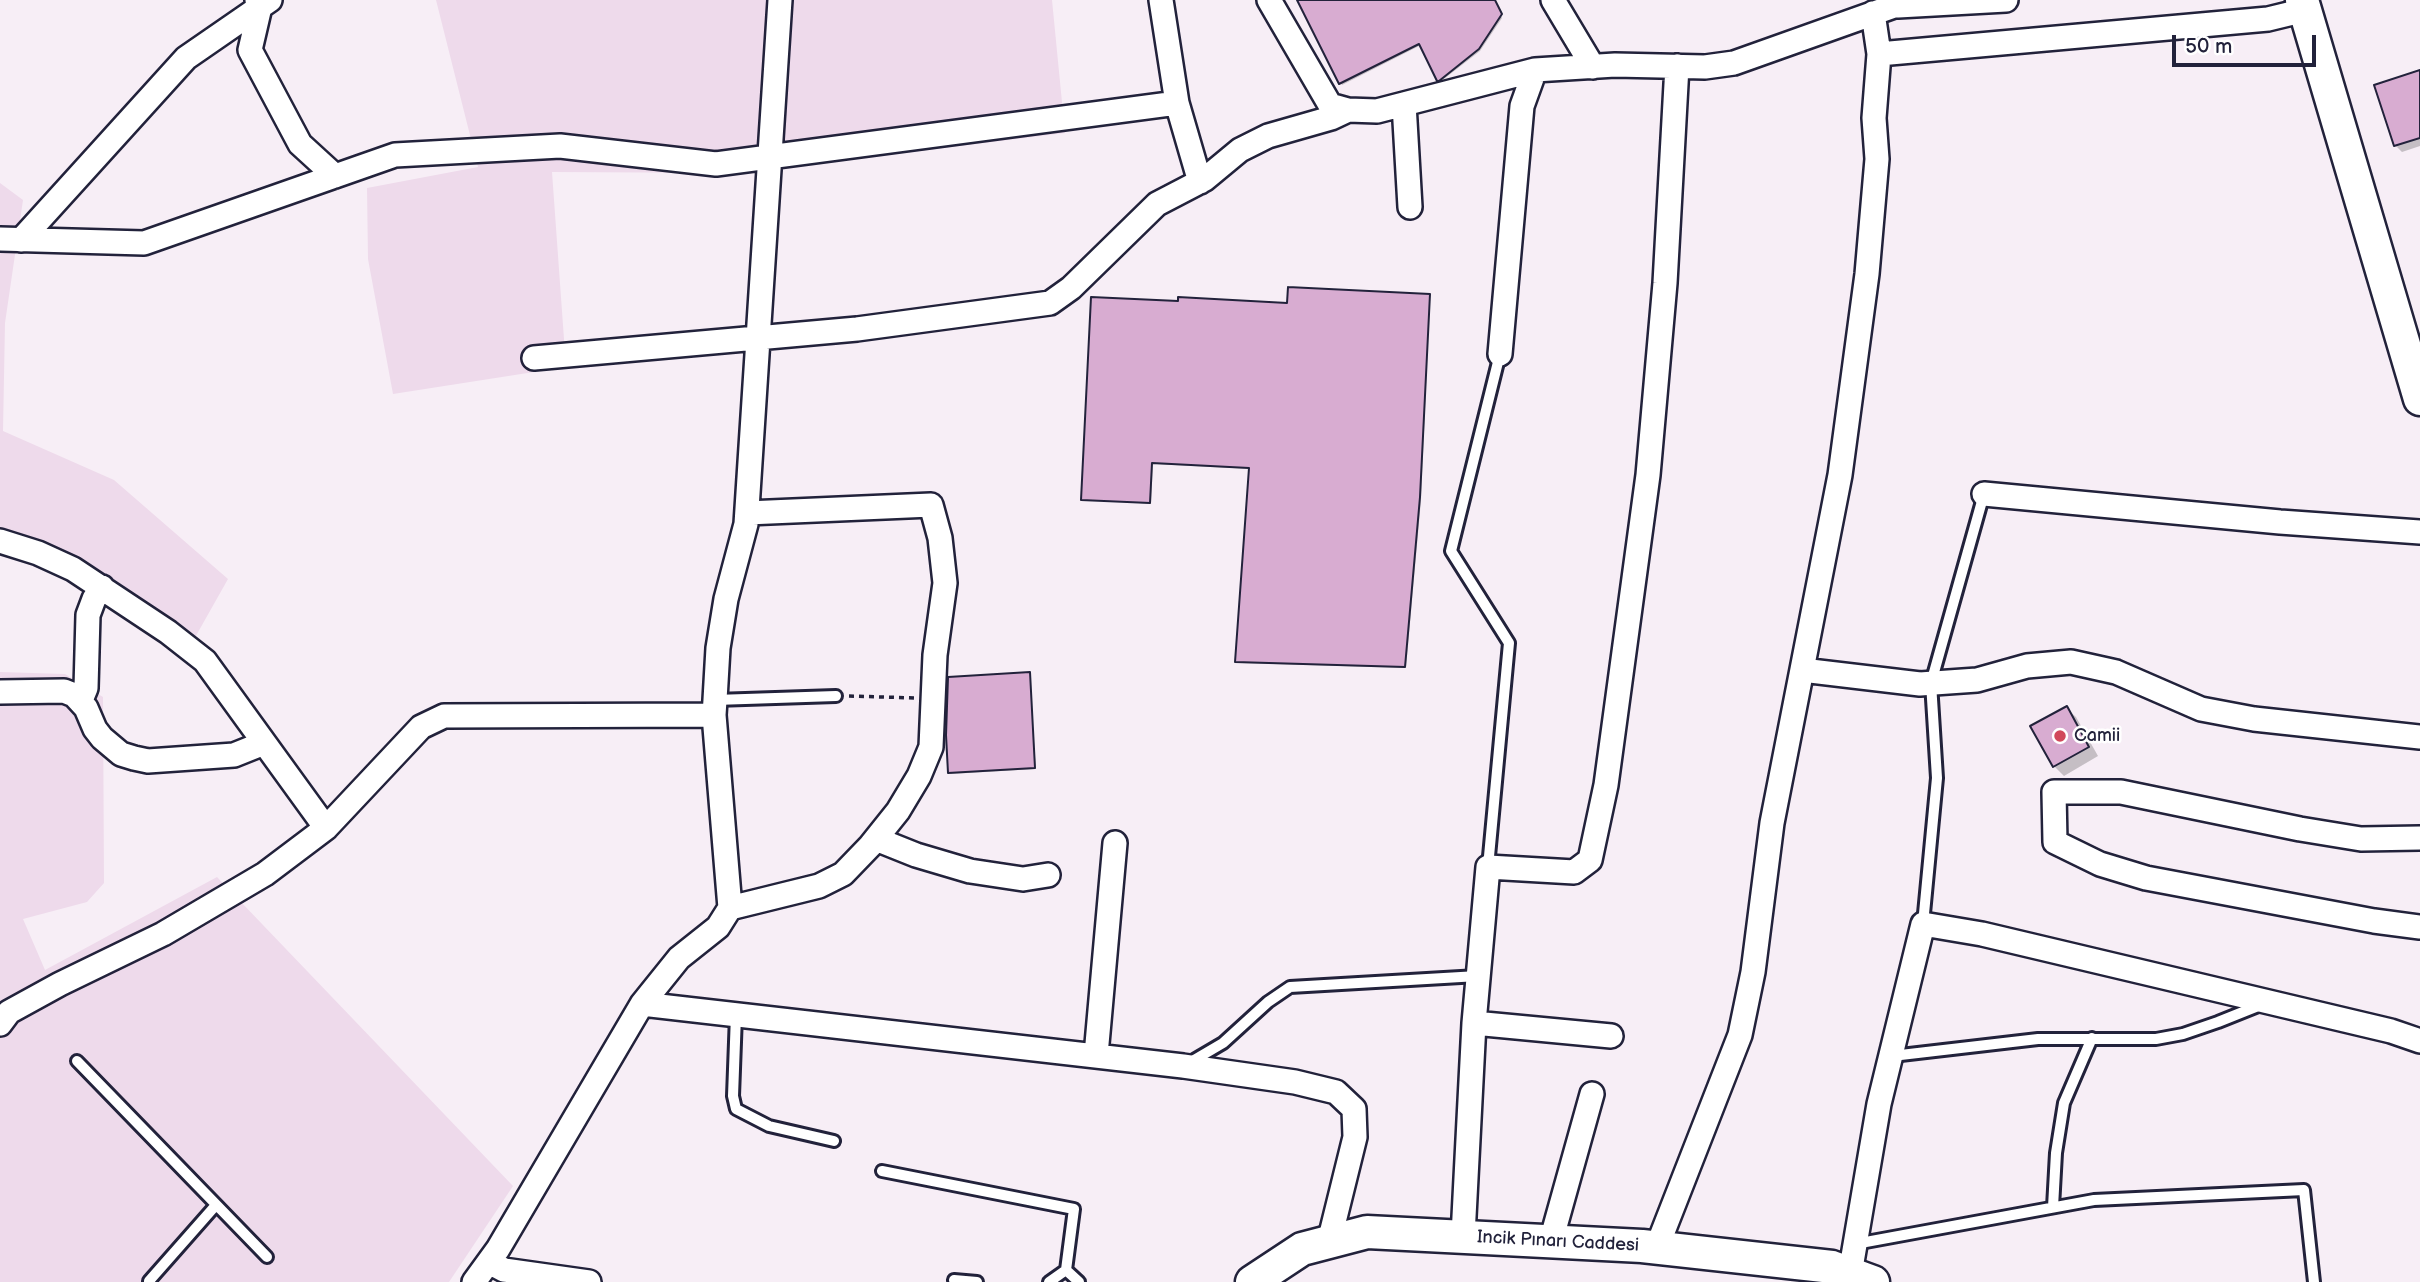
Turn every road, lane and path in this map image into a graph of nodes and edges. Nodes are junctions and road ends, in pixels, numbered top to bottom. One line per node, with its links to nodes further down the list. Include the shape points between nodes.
1 (780, 0): 17 (street)
2 (1161, 0): 14 (street)
3 (1269, 0): 16 (street, via 1330,105)
4 (1553, 0): 12 (street)
5 (1999, 1): 7 (street)
6 (262, 2): 18 (street, via 250,50 300,144); 21 (street, via 186,58)
7 (1902, 2): 9 (street)
8 (2303, 5): 10 (street, via 2268,19); 25 (main road)
9 (1873, 13): 10 (street); 11 (street, via 1734,63)
10 (1879, 54): 31 (street, via 1874,118 1877,159 1867,274 1840,475)
11 (1676, 66): 12 (street); 44 (street, via 1665,283 1648,475 1606,785 1590,860 1574,872)
12 (1593, 67): 13 (street)
13 (1535, 70): 15 (street); 23 (street, via 1522,106)
14 (1177, 103): 17 (street); 19 (street)
15 (1404, 104): 16 (street, via 1377,111); 20 (street)
16 (1348, 110): 19 (street, via 1268,136 1240,150)
17 (769, 158): 18 (street, via 716,164 560,146 395,155); 22 (street)
18 (335, 176): 21 (street, via 144,243)
19 (1200, 182): 22 (street, via 1157,204 1051,303)
20 (1410, 207)
21 (10, 240)
22 (759, 340): 24 (street); 27 (street)
23 (1500, 355): 44 (lane, via 1451,551 1508,643)
24 (534, 358)
25 (2420, 399)
26 (1984, 494): 28 (street); 32 (lane)
27 (747, 513): 35 (street, via 931,505 945,583 934,655); 37 (street, via 726,599)
28 (2420, 532)
29 (0, 541): 30 (street, via 38,553)
30 (102, 587): 36 (street, via 89,615 86,688); 39 (street, via 205,660)
31 (1802, 670): 32 (street); 70 (street, via 1772,823 1740,1035)
32 (1931, 683): 38 (street, via 1977,680 2027,666 2071,662 2116,672 2201,709); 47 (lane, via 1937,778)
33 (0, 692): 36 (street, via 64,691)
34 (836, 696): 35 (path); 37 (lane)
35 (933, 699): 42 (street, via 931,747 919,776)
36 (81, 700): 39 (street, via 102,738 134,758 148,761 234,754)
37 (715, 708): 40 (street, via 444,716 421,727); 46 (street)
38 (2420, 737)
39 (264, 743): 40 (street)
40 (326, 828): 54 (street, via 265,874 163,934 9,1012)
41 (2420, 838): 48 (street, via 2361,839 2121,792 2054,792 2055,842 2100,864 2159,880)
42 (876, 839): 45 (street, via 970,871 1023,879); 46 (street, via 843,874 819,886)
43 (1115, 843): 58 (street)
44 (1488, 867): 49 (street)
45 (1048, 876)
46 (730, 908): 51 (street, via 718,927 679,958)
47 (1923, 924): 50 (street); 59 (street)
48 (2420, 927)
49 (1478, 976): 53 (street); 61 (lane, via 1290,987 1223,1043)
50 (2268, 1002): 56 (lane, via 2183,1034 2156,1039); 57 (street)
51 (642, 1004): 52 (street); 72 (street)
52 (736, 1014): 58 (street); 63 (lane, via 736,1109 769,1126)
53 (1474, 1023): 55 (street); 67 (street)
54 (0, 1024)
55 (1611, 1036)
56 (2092, 1038): 59 (lane, via 2038,1039); 66 (lane, via 2064,1103)
57 (2420, 1041)
58 (1096, 1055): 61 (street)
59 (1892, 1056): 74 (street, via 1879,1104)
60 (77, 1060): 65 (lane)
61 (1183, 1066): 69 (street, via 1336,1092 1354,1109 1355,1137)
62 (1592, 1094): 68 (street)
63 (834, 1141)
64 (882, 1171): 73 (lane, via 1074,1209)
65 (216, 1205): 71 (lane); 77 (lane)
66 (2053, 1207): 74 (lane); 83 (lane, via 2094,1200 2304,1190)
67 (1463, 1237): 68 (main road, Incik Pınarı Caddesi); 69 (main road, Incik Pınarı Caddesi, via 1367,1232)
68 (1551, 1241): 70 (main road, Incik Pınarı Caddesi)
69 (1329, 1242): 75 (main road, Incik Pınarı Caddesi, via 1302,1250)
70 (1657, 1247): 74 (main road, Incik Pınarı Caddesi)
71 (267, 1257)
72 (489, 1262): 78 (street); 79 (street, via 505,1270)
73 (1066, 1270): 81 (lane); 82 (lane)
74 (1863, 1272)
75 (1268, 1278)
76 (954, 1280): 80 (lane)
77 (150, 1282)
78 (474, 1282)
79 (589, 1282)
80 (978, 1282)
81 (1049, 1282)
82 (1079, 1282)
83 (2314, 1282)

